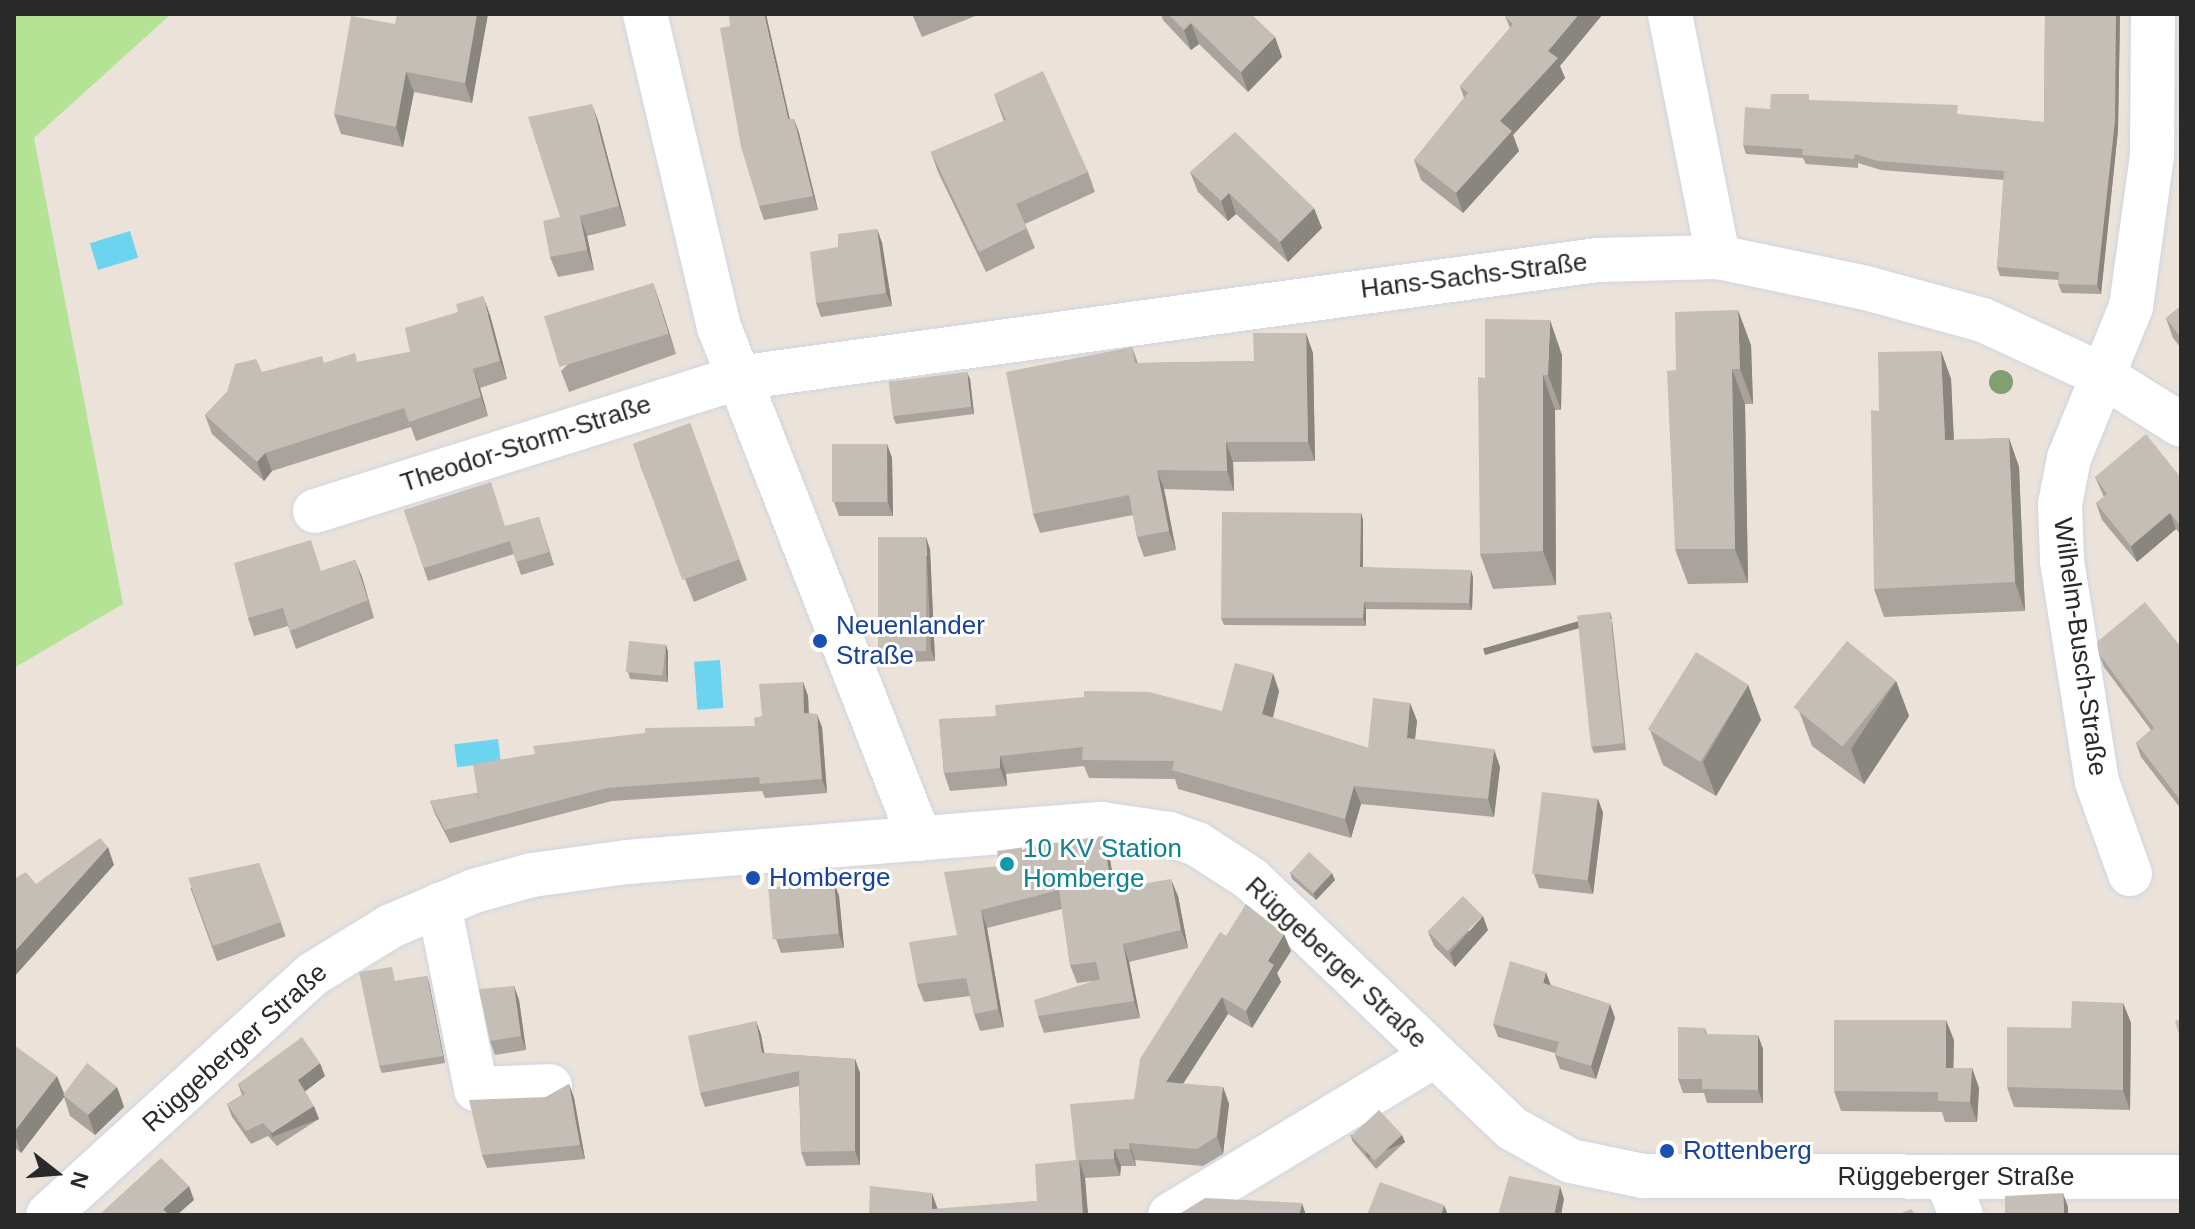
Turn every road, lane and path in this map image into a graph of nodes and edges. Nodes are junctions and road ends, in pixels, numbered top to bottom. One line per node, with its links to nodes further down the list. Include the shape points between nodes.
1 (645, 14): 6 (street, via 681,181 719,327)
2 (1670, 14): 4 (street)
3 (2153, 14): 5 (street, Wilhelm-Busch-Straße, via 2152,156 2131,307)
4 (1718, 257): 5 (street, Hans-Sachs-Straße, via 1866,288 1983,320); 6 (street, Hans-Sachs-Straße, via 1597,260)
5 (2102, 375): 7 (street, Hans-Sachs-Straße); 10 (street, Wilhelm-Busch-Straße, via 2069,458 2060,504 2062,561 2097,782)
6 (738, 378): 8 (street, Theodor-Storm-Straße); 9 (street)
7 (2181, 425)
8 (315, 511)
9 (920, 839): 11 (street, Rüggeberger Straße, via 532,875); 12 (street, Rüggeberger Straße, via 1102,824 1169,834 1197,844 1273,897)
10 (2130, 874)
11 (439, 905): 13 (street, via 476,1089); 16 (street, Rüggeberger Straße, via 391,926 313,974)
12 (1434, 1056): 15 (street, Rüggeberger Straße, via 1513,1129 1571,1161 1643,1176); 17 (street, Rüggeberger Straße)
13 (550, 1086)
14 (2181, 1177): 15 (street, Rüggeberger Straße)
15 (1953, 1196)
16 (48, 1215)
17 (1170, 1215)

